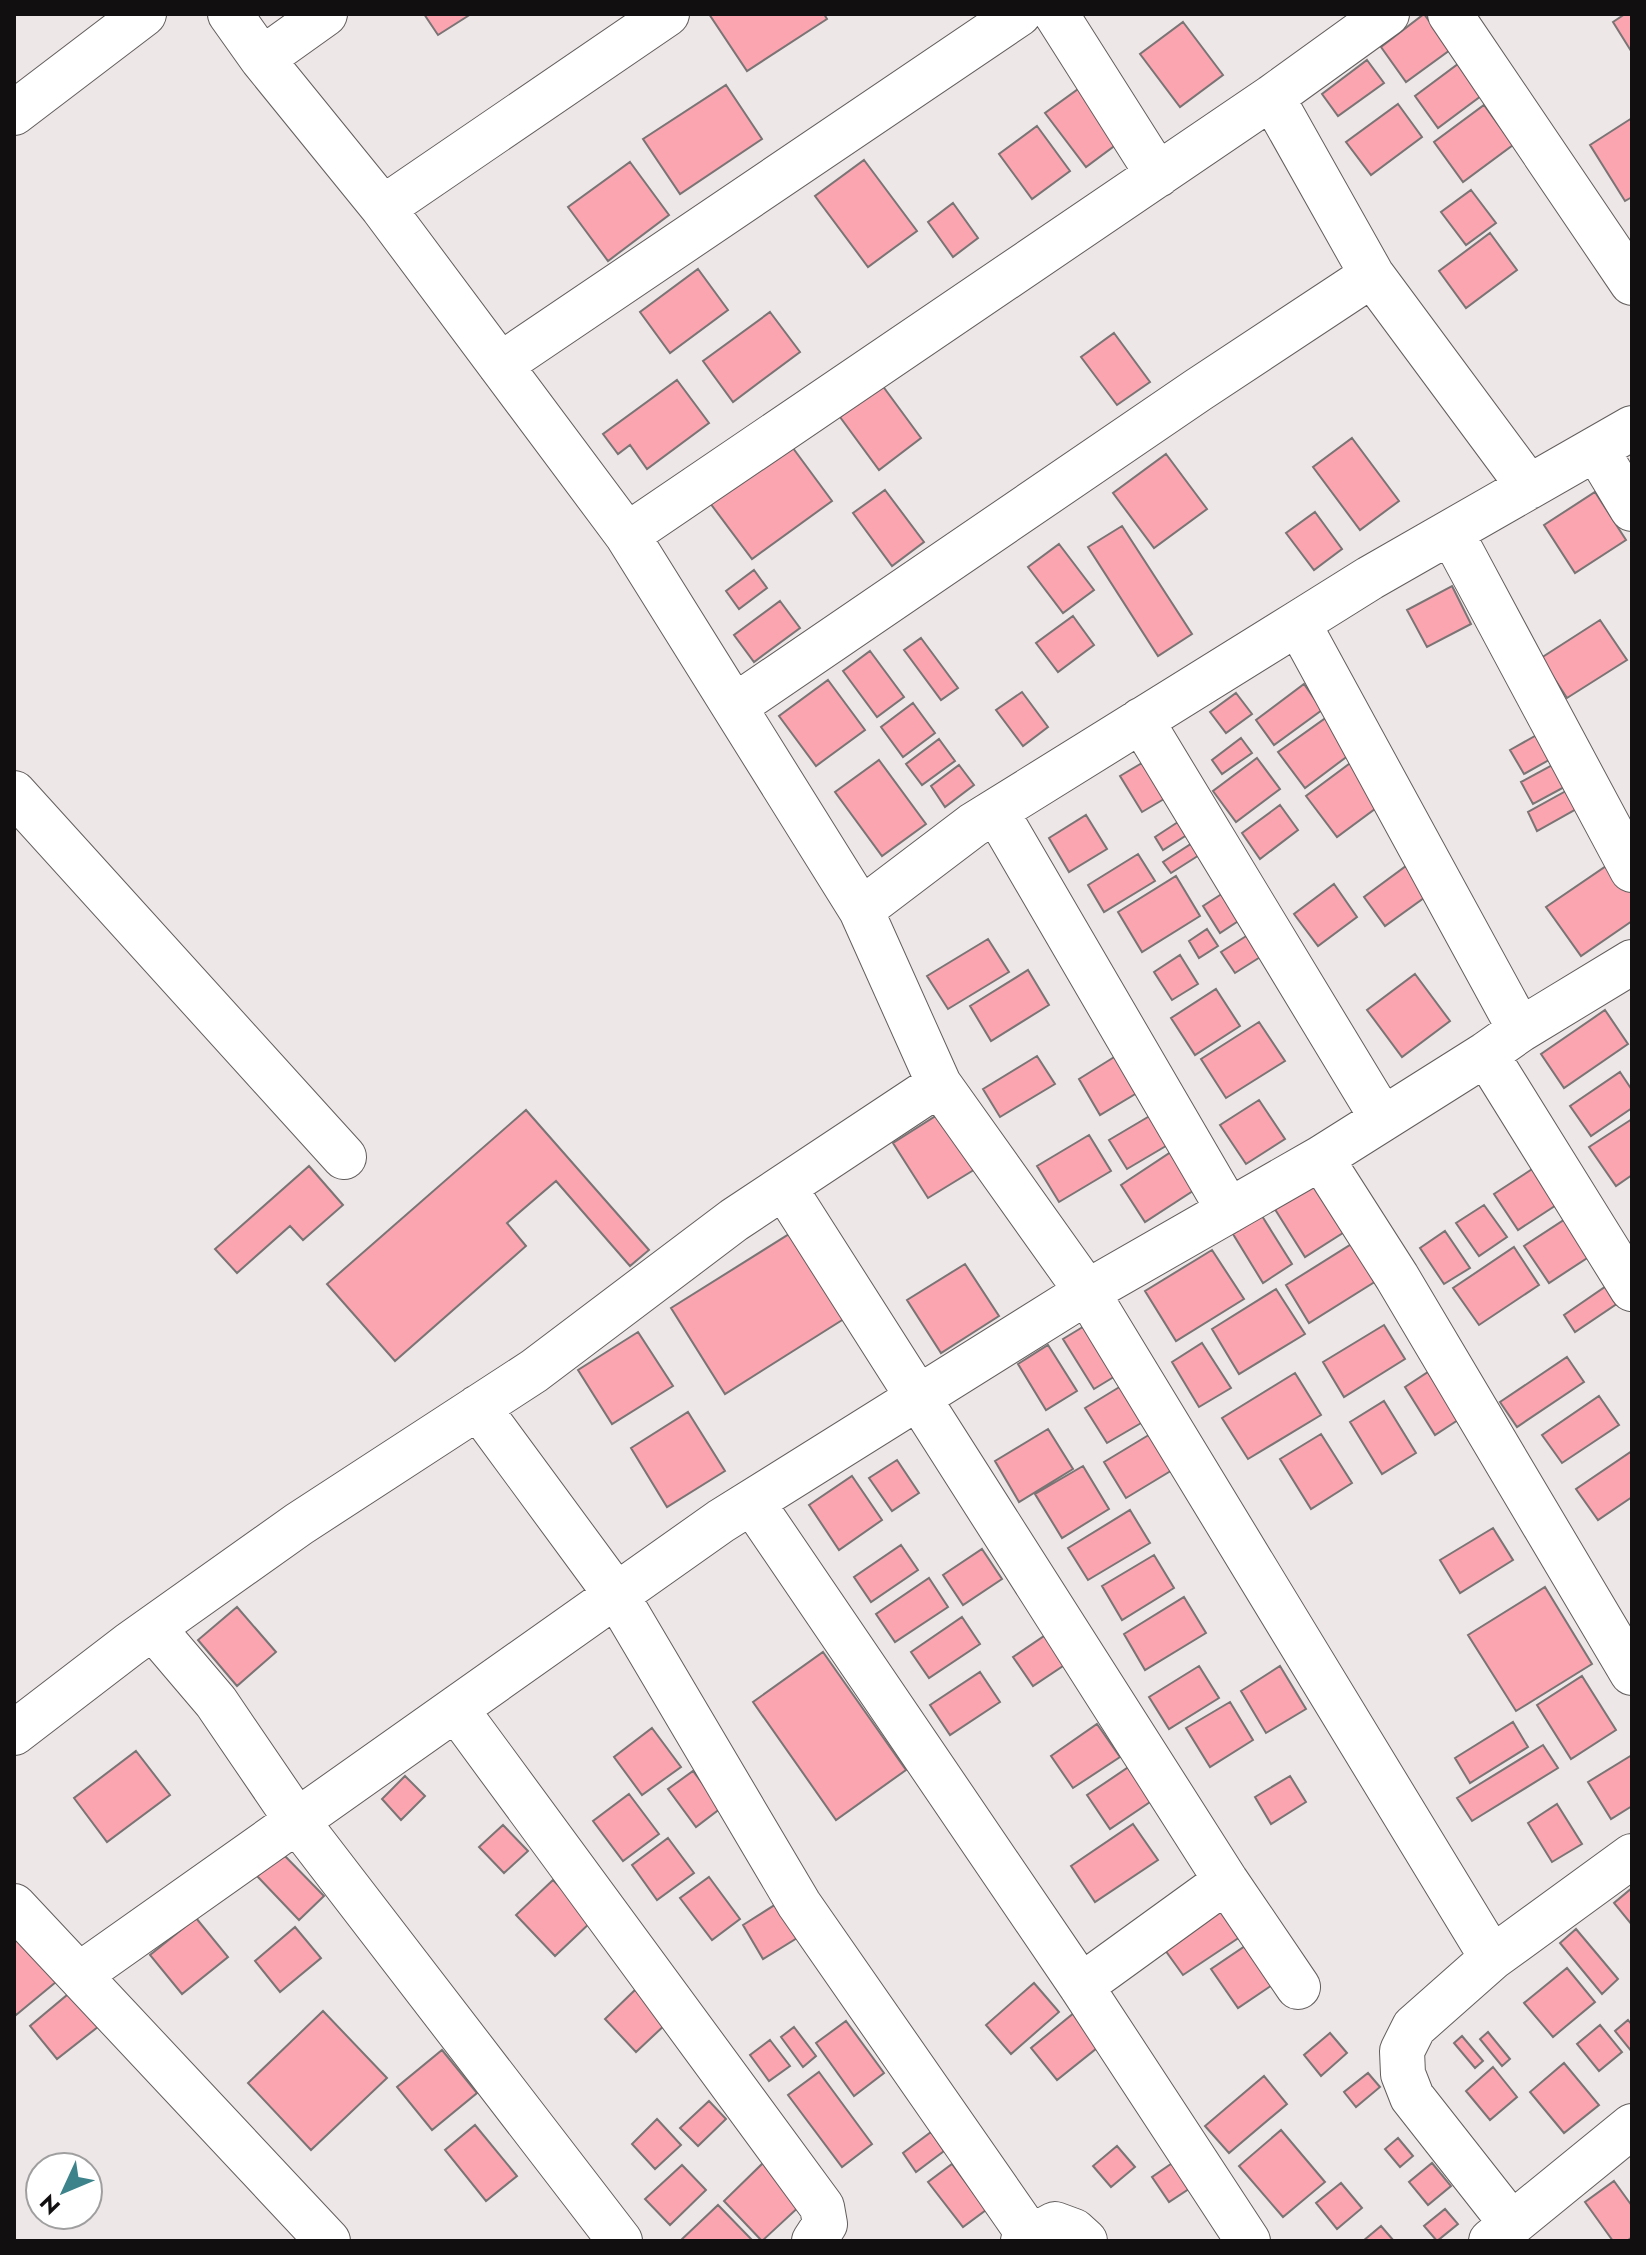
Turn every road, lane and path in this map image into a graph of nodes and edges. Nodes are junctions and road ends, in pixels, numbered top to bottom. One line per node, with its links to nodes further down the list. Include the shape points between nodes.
1 (144, 14): 11 (street)
2 (230, 14): 9 (street)
3 (325, 14): 9 (street)
4 (667, 14): 13 (street)
5 (1019, 14): 16 (street)
6 (1056, 14): 12 (street)
7 (1387, 14): 10 (street)
8 (1450, 14): 15 (street)
9 (262, 59): 13 (street)
10 (1272, 97): 12 (street); 14 (street)
11 (14, 113)
12 (1158, 175): 21 (street)
13 (383, 208): 16 (street)
14 (1372, 275): 18 (street); 23 (street)
15 (1632, 283)
16 (500, 365): 21 (street)
17 (1614, 439): 18 (street); 19 (street)
18 (1529, 487): 20 (street)
19 (1632, 509)
20 (1451, 532): 22 (street); 27 (street)
21 (627, 535): 23 (street)
22 (1298, 623): 24 (street); 30 (street)
23 (735, 706): 28 (street)
24 (1141, 720): 26 (street); 32 (street)
25 (14, 793): 33 (street)
26 (996, 811): 28 (street); 36 (street)
27 (1632, 870)
28 (861, 910): 31 (street)
29 (1632, 962): 30 (street)
30 (1503, 1042): 32 (street); 37 (street)
31 (939, 1084): 35 (street); 38 (street)
32 (1382, 1118): 34 (street)
33 (344, 1157)
34 (1321, 1158): 36 (street); 44 (street)
35 (784, 1187): 39 (street); 40 (street)
36 (1229, 1211): 38 (street)
37 (1632, 1289)
38 (1087, 1292): 39 (street); 51 (street)
39 (918, 1400): 41 (street); 49 (street)
40 (478, 1407): 42 (street); 43 (street)
41 (752, 1502): 42 (street); 53 (street)
42 (617, 1596): 45 (street); 57 (street, via 799,1904)
43 (153, 1628): 46 (street); 47 (street, via 216,1702)
44 (1632, 1673)
45 (456, 1709): 47 (street); 60 (street, via 822,2207 825,2224)
46 (14, 1733)
47 (297, 1821): 52 (street); 59 (street)
48 (1632, 1856): 51 (street)
49 (1226, 1881): 53 (street); 54 (street)
50 (14, 1906): 52 (street)
51 (1492, 1958): 56 (street, via 1414,2027 1402,2051 1412,2097)
52 (79, 1975): 58 (street)
53 (1081, 1986): 62 (street)
54 (1298, 1987)
55 (1630, 2132): 56 (street)
56 (1501, 2232)
57 (1026, 2238): 61 (street, via 1055,2224)
58 (328, 2241)
59 (620, 2241)
60 (814, 2241)
61 (1085, 2241)
62 (1248, 2241)

